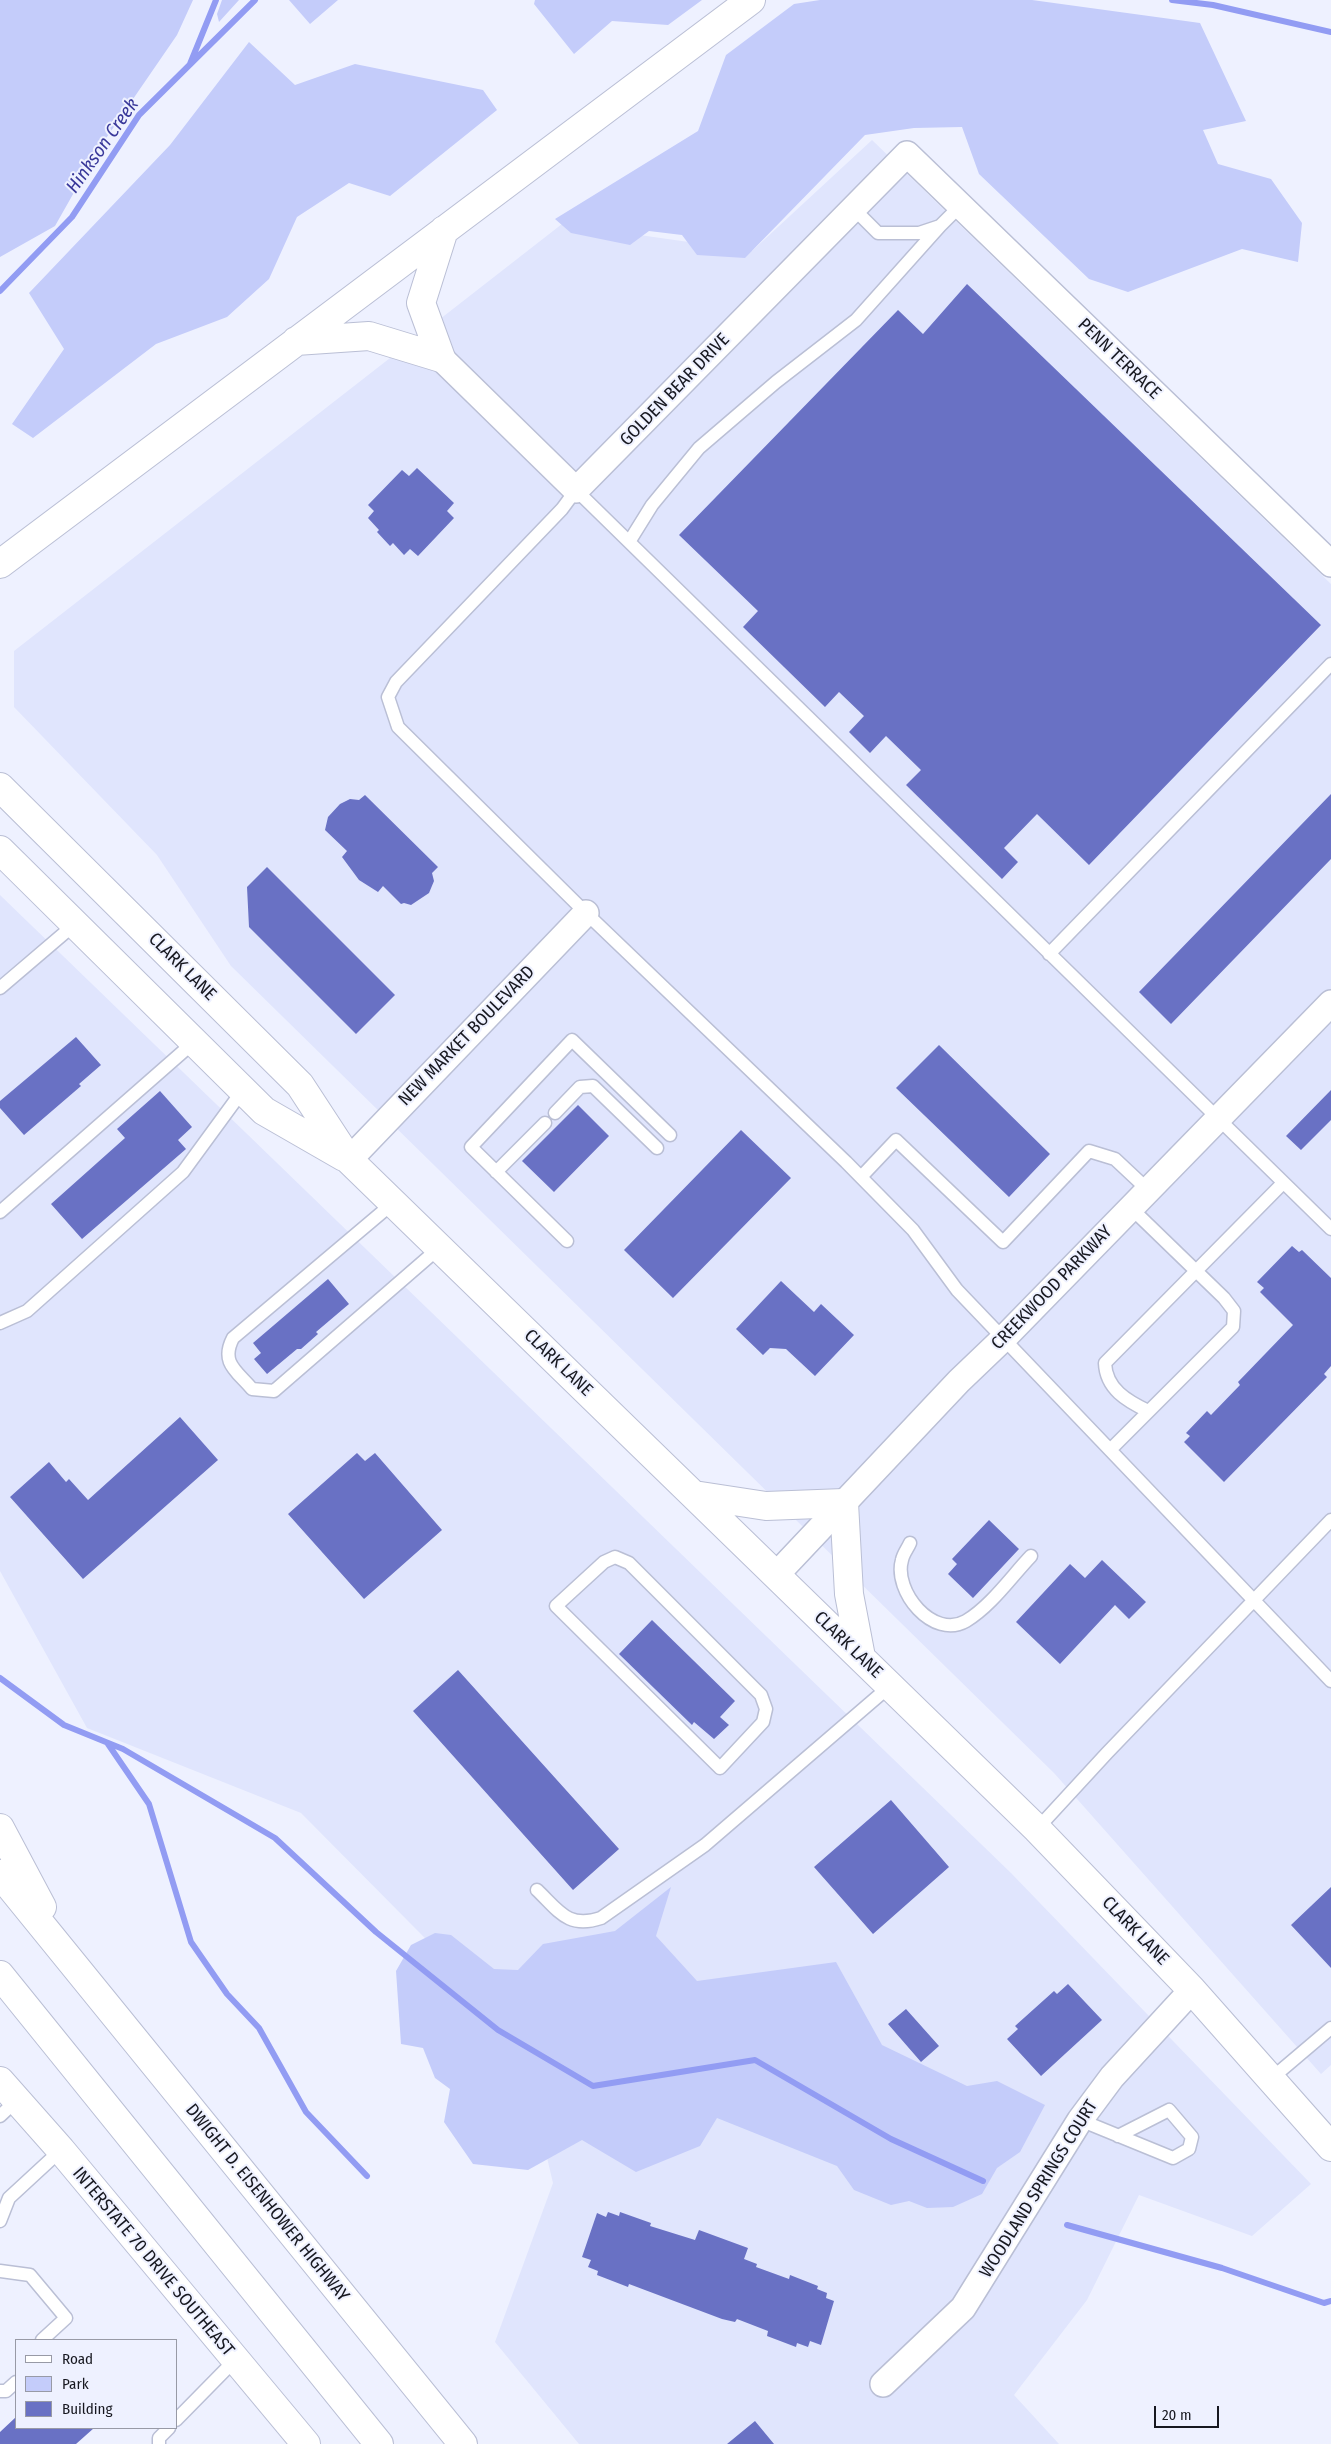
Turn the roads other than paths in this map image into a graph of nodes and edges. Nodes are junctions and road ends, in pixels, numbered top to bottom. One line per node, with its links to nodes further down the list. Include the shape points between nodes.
1 (751, 0): 6 (main road)
2 (907, 154): 3 (street, PENN TERRACE); 4 (street, GOLDEN BEAR DRIVE)
3 (960, 206): 5 (lane); 12 (street, PENN TERRACE)
4 (853, 208): 5 (lane, via 878,233 919,233); 9 (street, GOLDEN BEAR DRIVE)
5 (940, 226): 10 (lane, via 856,320 699,448 652,505)
6 (444, 230): 7 (main road); 8 (main road, via 421,303)
7 (296, 341): 8 (main road, via 369,336); 11 (main road)
8 (441, 358): 9 (street)
9 (576, 490): 10 (lane); 16 (lane, via 562,509 396,682 388,697 398,728)
10 (629, 542): 18 (lane)
11 (0, 564)
12 (1331, 564)
13 (1331, 664): 18 (lane)
14 (0, 787): 28 (main road, CLARK LANE, via 300,1085)
15 (3, 857): 17 (main road, CLARK LANE)
16 (586, 913): 28 (street, NEW MARKET BOULEVARD); 30 (lane)
17 (75, 924): 19 (lane); 21 (main road, CLARK LANE)
18 (1049, 954): 24 (lane)
19 (0, 988)
20 (1331, 1003): 24 (street, CREEKWOOD PARKWAY)
21 (194, 1042): 22 (main road, CLARK LANE); 34 (lane)
22 (243, 1090): 28 (main road, CLARK LANE, via 264,1111); 39 (lane, via 184,1172 27,1311)
23 (555, 1113): 27 (lane, via 580,1087 593,1086)
24 (1217, 1120): 31 (lane); 32 (street, CREEKWOOD PARKWAY)
25 (545, 1123): 29 (lane)
26 (670, 1135): 29 (lane, via 572,1040 471,1148)
27 (658, 1148)
28 (349, 1160): 33 (main road, CLARK LANE)
29 (496, 1172): 36 (lane)
30 (861, 1177): 32 (lane, via 896,1140 1003,1242 1090,1151 1115,1159); 40 (lane, via 913,1230 957,1290)
31 (1283, 1183): 35 (lane); 38 (lane)
32 (1139, 1198): 38 (lane); 40 (street, CREEKWOOD PARKWAY)
33 (393, 1203): 37 (main road, CLARK LANE); 37 (lane, via 233,1338 226,1351 228,1360 252,1389 274,1391)
34 (0, 1212)
35 (1331, 1229)
36 (567, 1241)
37 (439, 1248): 43 (main road, CLARK LANE)
38 (1196, 1271): 41 (lane, via 1234,1312 1233,1327); 41 (lane, via 1105,1362 1105,1374 1116,1391)
39 (0, 1323)
40 (1004, 1338): 42 (lane); 44 (street, CREEKWOOD PARKWAY)
41 (1148, 1411): 42 (lane)
42 (1111, 1449): 49 (lane)
43 (694, 1496): 44 (main road, via 766,1506); 48 (main road, CLARK LANE)
44 (844, 1503): 48 (street, CREEKWOOD PARKWAY); 51 (main road, via 849,1594)
45 (1331, 1520): 49 (lane)
46 (910, 1543): 47 (lane, via 902,1560 902,1578 907,1595 937,1624 954,1625 965,1621 982,1608)
47 (1031, 1556)
48 (776, 1575): 51 (main road, CLARK LANE)
49 (1255, 1600): 52 (lane); 55 (lane)
50 (708, 1644): 50 (lane, via 628,1563 615,1557 604,1562 556,1606 720,1768 763,1722 766,1709 761,1695)
51 (861, 1657): 53 (main road, CLARK LANE)
52 (1331, 1681)
53 (890, 1686): 55 (main road, CLARK LANE); 57 (lane, via 705,1845 601,1918 576,1922 563,1916)
54 (0, 1828): 58 (main road)
55 (1037, 1829): 60 (main road, CLARK LANE)
56 (0, 1874): 58 (main road)
57 (537, 1890)
58 (71, 1961): 82 (main road, DWIGHT D. EISENHOWER HIGHWAY)
59 (0, 1975): 63 (main road)
60 (1192, 1990): 64 (main road, CLARK LANE); 66 (street, WOODLAND SPRINGS COURT, via 1112,2077)
61 (0, 2002): 63 (main road)
62 (1331, 2028): 64 (lane)
63 (65, 2053): 81 (main road)
64 (1272, 2078): 67 (main road, CLARK LANE)
65 (6, 2099): 69 (main road, INTERSTATE 70 DRIVE SOUTHEAST)
66 (1080, 2120): 68 (lane); 75 (street, WOODLAND SPRINGS COURT, via 963,2308)
67 (1327, 2135)
68 (1118, 2136): 68 (lane, via 1173,2158 1189,2149 1192,2137 1169,2110)
69 (62, 2150): 70 (lane, via 9,2198); 73 (main road, INTERSTATE 70 DRIVE SOUTHEAST)
70 (0, 2220)
71 (0, 2271): 72 (lane, via 30,2275 66,2318)
72 (43, 2339)
73 (234, 2360): 77 (lane); 80 (main road, INTERSTATE 70 DRIVE SOUTHEAST)
74 (15, 2383): 76 (lane)
75 (883, 2384)
76 (0, 2392)
77 (178, 2418)
78 (168, 2429): 79 (lane, via 159,2438)
79 (159, 2444)
80 (306, 2444)
81 (379, 2444)
82 (463, 2444)

